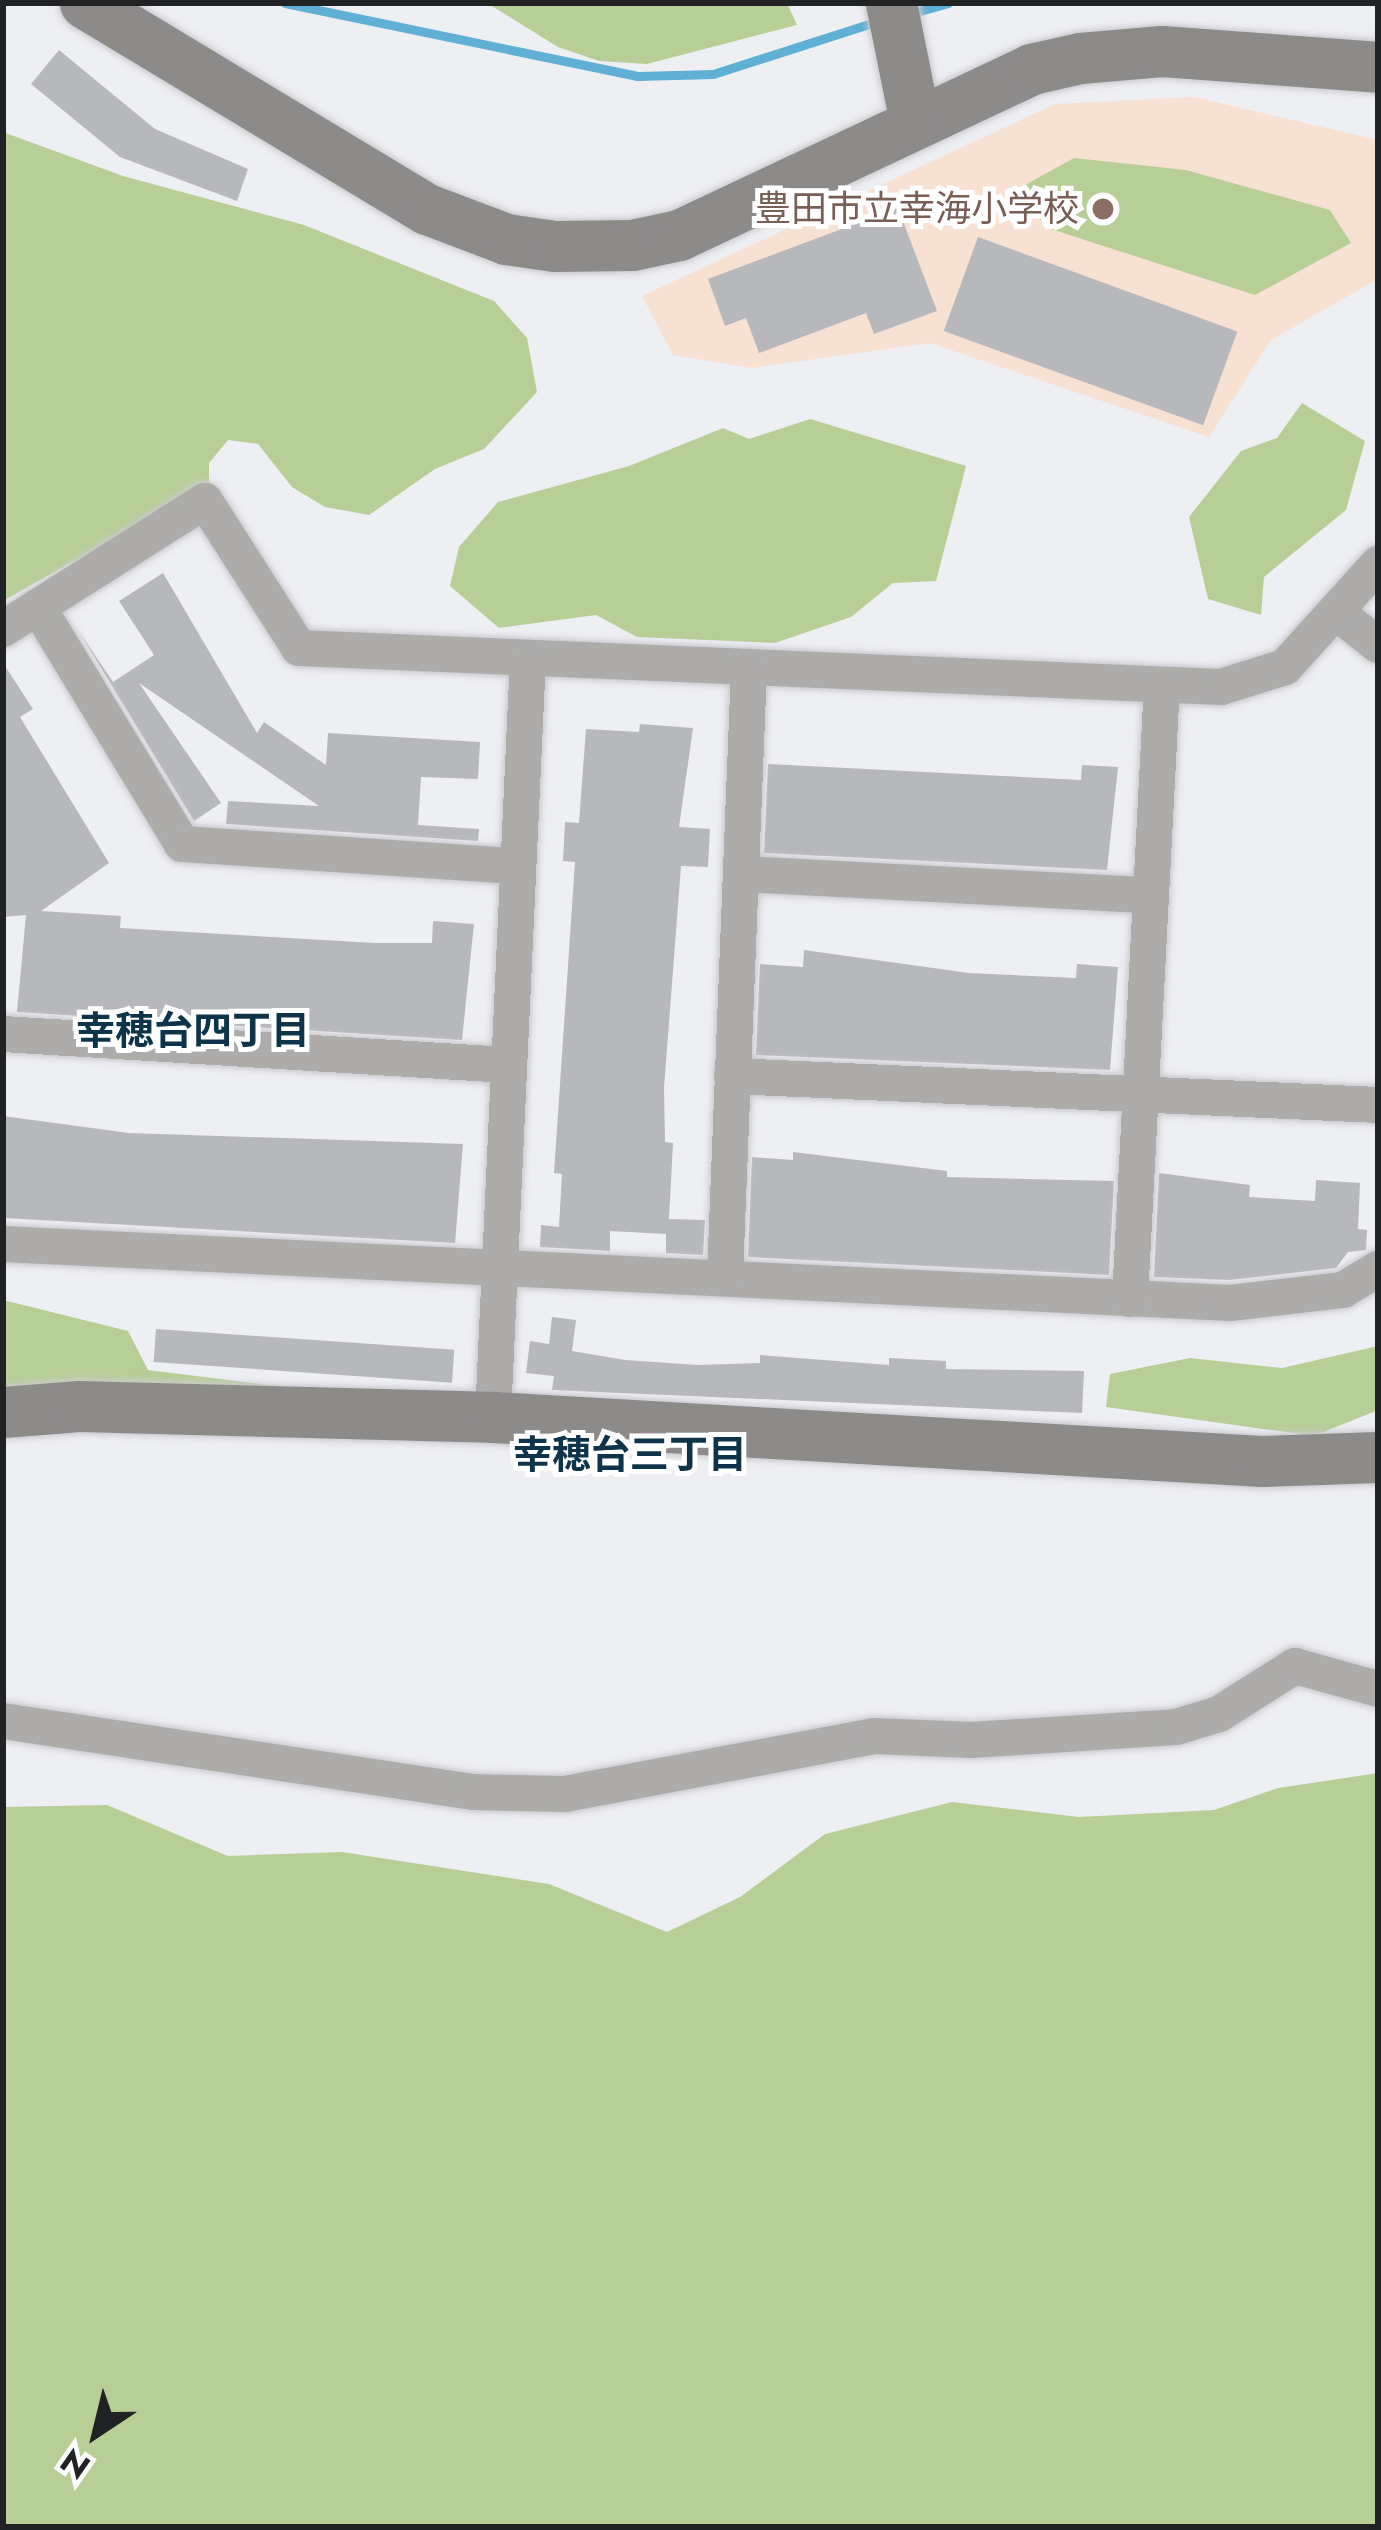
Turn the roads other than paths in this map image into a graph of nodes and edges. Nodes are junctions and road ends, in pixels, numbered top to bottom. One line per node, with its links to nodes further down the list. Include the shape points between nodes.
1 (86, 3): 4 (street, via 427,209 506,239 632,245 679,235)
2 (891, 3): 4 (street)
3 (1378, 67): 4 (street, via 1119,51 1031,70)
4 (915, 122)
5 (1378, 564): 7 (street)
6 (38, 607): 8 (street); 10 (street, via 206,501 298,648); 13 (street, via 182,844)
7 (1336, 612): 9 (street); 12 (street, via 1285,667 1221,687)
8 (3, 629)
9 (1378, 645)
10 (528, 658): 11 (street); 13 (street)
11 (749, 668): 12 (street); 14 (street)
12 (1162, 685): 15 (street)
13 (516, 866): 17 (street)
14 (743, 874): 15 (street); 18 (street)
15 (1148, 895): 19 (street)
16 (3, 1034): 17 (street)
17 (508, 1065): 22 (street)
18 (732, 1076): 19 (street); 24 (street)
19 (1142, 1098): 20 (street); 25 (street)
20 (1378, 1105)
21 (3, 1244): 22 (street)
22 (498, 1266): 24 (street); 27 (street)
23 (1378, 1268): 25 (street, via 1343,1290 1306,1298)
24 (725, 1276): 25 (street)
25 (1130, 1299)
26 (3, 1412): 27 (street, via 79,1406)
27 (494, 1417): 28 (street, via 1262,1461)
28 (1378, 1457)
29 (1378, 1689): 30 (street, via 1295,1666 1220,1714 1176,1727 971,1740 875,1736 565,1794 473,1792)
30 (3, 1721)

